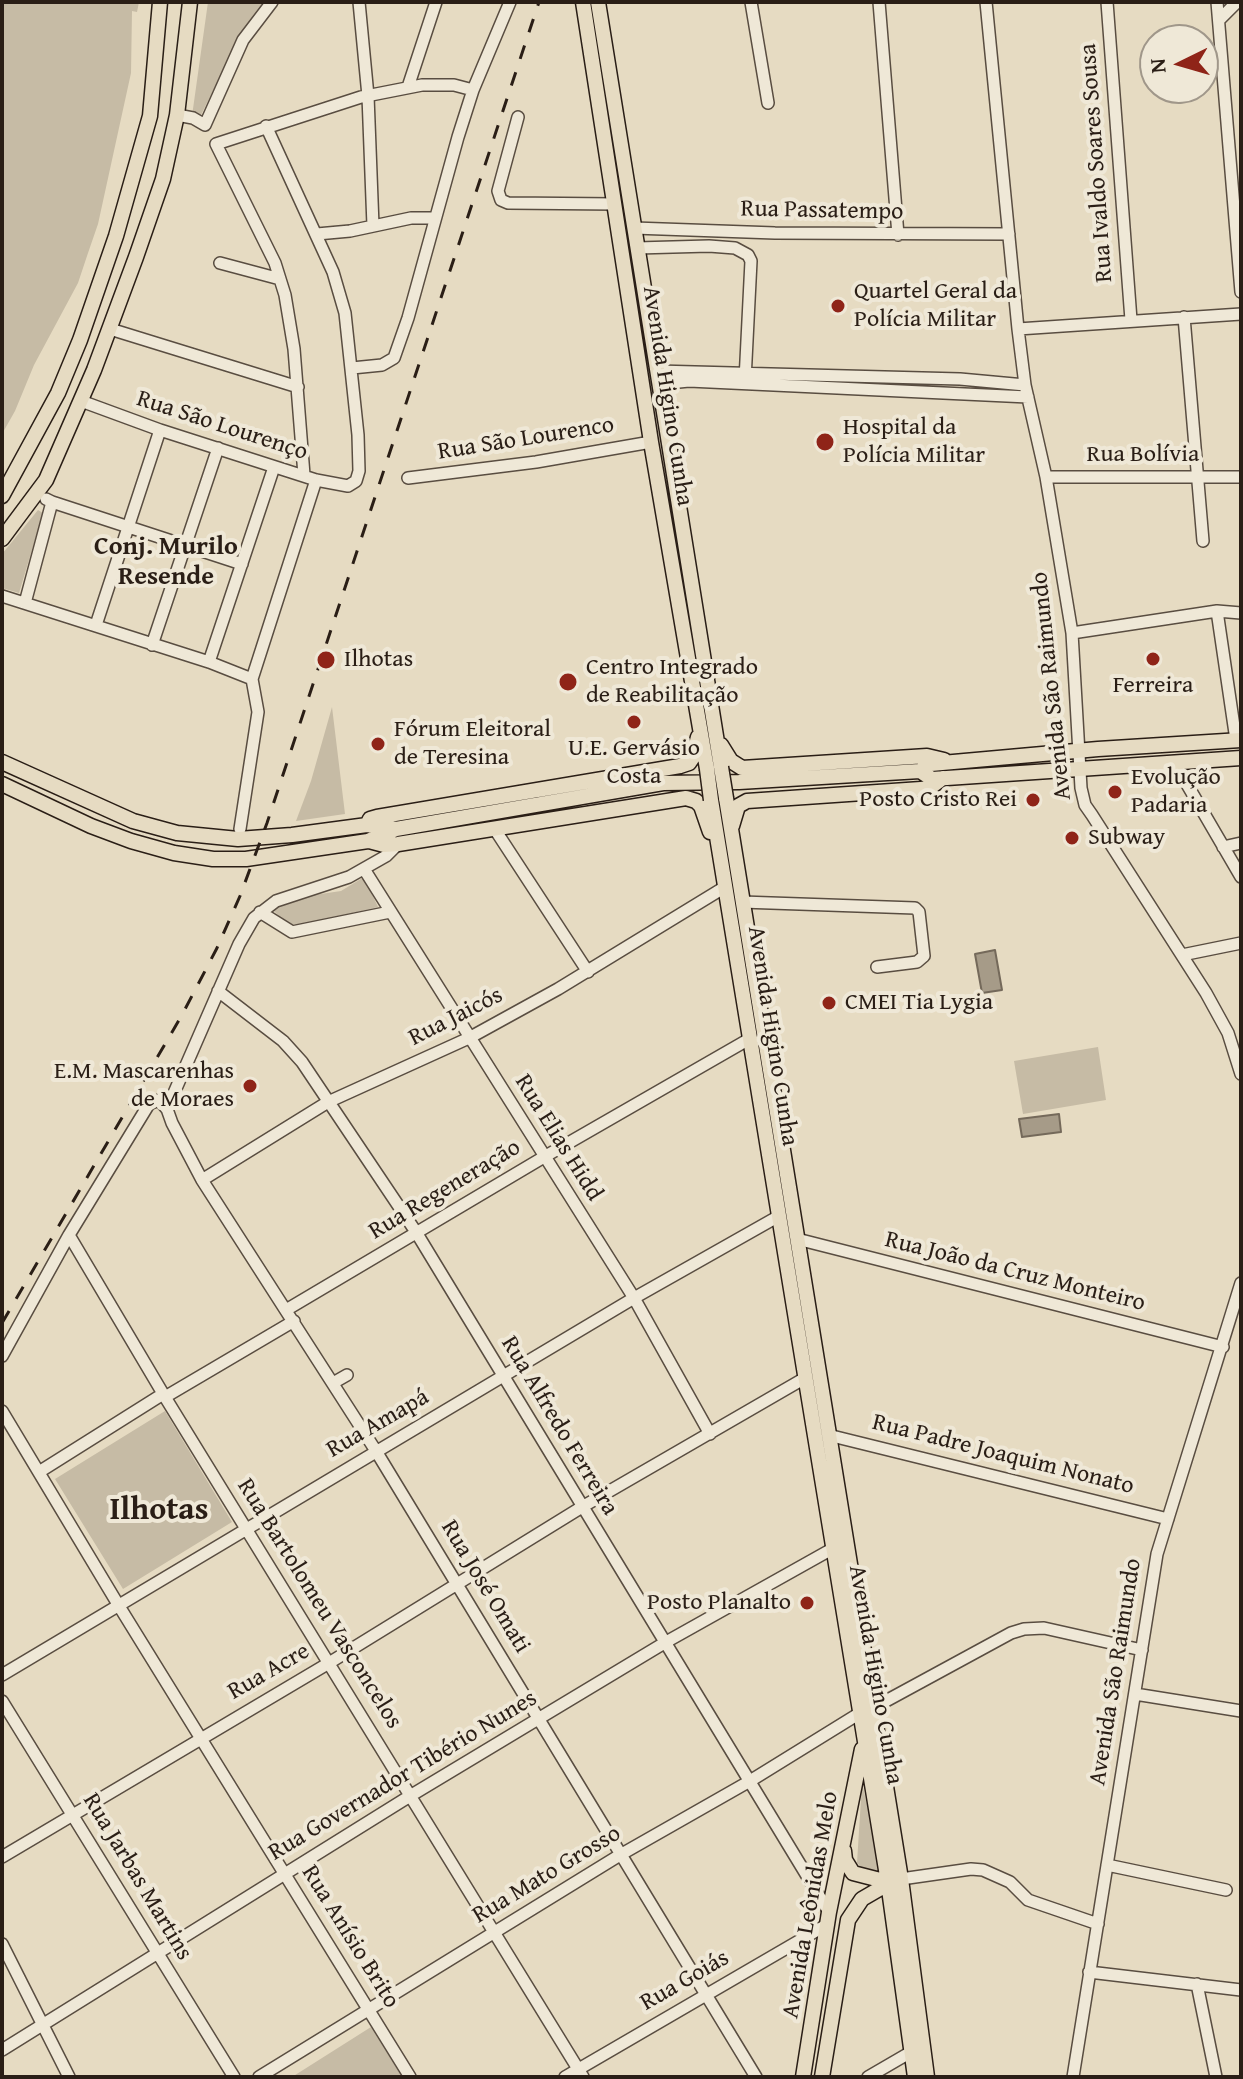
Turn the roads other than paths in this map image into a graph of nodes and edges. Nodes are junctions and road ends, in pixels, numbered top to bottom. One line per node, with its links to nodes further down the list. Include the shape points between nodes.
1 (160, 2): 41 (main road, via 145,137)
2 (190, 2): 20 (main road)
3 (272, 2): 20 (street, via 243,40 205,125)
4 (359, 2): 18 (street)
5 (436, 2): 16 (street)
6 (510, 2): 17 (street)
7 (583, 2): 23 (main road, Avenida Higino Cunha)
8 (598, 2): 26 (main road, Avenida Higino Cunha)
9 (751, 2): 19 (street)
10 (879, 2): 30 (street)
11 (986, 2): 29 (street, Avenida São Raimundo)
12 (1107, 2): 38 (street, Rua Ivaldo Soares Sousa)
13 (1217, 2): 15 (street)
14 (1237, 2): 15 (street)
15 (1219, 20): 35 (street)
16 (408, 87): 17 (street, via 454,85); 18 (street)
17 (473, 90): 24 (street)
18 (368, 96): 22 (street); 25 (street)
19 (768, 103)
20 (177, 115): 39 (main road, via 163,179)
21 (518, 117): 23 (street, via 498,191 501,200)
22 (266, 126): 28 (street); 34 (street, via 216,144)
23 (615, 204): 51 (main road, Avenida Higino Cunha)
24 (435, 218): 25 (street); 42 (street, via 394,358 382,365)
25 (373, 226): 28 (street)
26 (634, 228): 27 (street, Rua Passatempo); 32 (main road, Avenida Higino Cunha)
27 (707, 231): 30 (street, Rua Passatempo); 31 (street)
28 (317, 234): 42 (street, via 345,313)
29 (1009, 234): 30 (street, Rua Passatempo); 40 (street, Avenida São Raimundo)
30 (898, 235)
31 (709, 246): 32 (street); 45 (street, via 741,249 751,261)
32 (637, 248): 44 (main road, Avenida Higino Cunha)
33 (220, 263): 34 (street)
34 (280, 279): 47 (street)
35 (1241, 292)
36 (1241, 314): 37 (street)
37 (1184, 317): 38 (street); 55 (street)
38 (1131, 320): 40 (street)
39 (110, 329): 43 (main road); 47 (street)
40 (1018, 329): 46 (street, Avenida São Raimundo)
41 (71, 362): 43 (main road); 61 (main road)
42 (352, 368): 59 (street, Rua São Lourenço, via 359,471 352,485)
43 (94, 370): 49 (main road)
44 (658, 378): 45 (street); 78 (main road, Avenida Higino Cunha)
45 (745, 379): 46 (street, via 960,379); 48 (street)
46 (1025, 385): 48 (street, Avenida São Raimundo)
47 (298, 387): 54 (street)
48 (1028, 397): 56 (street, Avenida São Raimundo)
49 (81, 401): 50 (street, Rua São Lourenço); 60 (main road)
50 (160, 430): 52 (street, Rua São Lourenço); 63 (street)
51 (651, 442): 58 (street, Rua São Lourenco); 77 (main road, Avenida Higino Cunha)
52 (218, 448): 53 (street, Rua São Lourenço); 66 (street)
53 (274, 467): 54 (street, Rua São Lourenço); 67 (street)
54 (304, 475): 59 (street, Rua São Lourenço)
55 (1199, 476): 56 (street, Rua Bolívia); 57 (street, Rua Bolívia); 65 (street)
56 (1046, 477): 73 (street, Avenida São Raimundo)
57 (1241, 477)
58 (408, 478)
59 (316, 480): 76 (street)
60 (38, 493): 62 (street); 64 (main road)
61 (2, 496)
62 (52, 502): 63 (street); 69 (street)
63 (129, 526): 66 (street); 72 (street)
64 (2, 539)
65 (1203, 541)
66 (186, 547): 67 (street); 74 (street)
67 (242, 564): 75 (street)
68 (2, 596): 69 (street)
69 (25, 603): 72 (street)
70 (1217, 611): 71 (street); 73 (street); 79 (street)
71 (1241, 613)
72 (96, 625): 74 (street)
73 (1072, 633): 80 (street, Avenida São Raimundo)
74 (152, 645): 75 (street)
75 (209, 662): 76 (street)
76 (252, 679): 93 (street, via 258,712)
77 (700, 728): 85 (main road, Avenida Higino Cunha); 91 (main road, via 693,757 680,766 377,817)
78 (716, 737): 84 (main road, via 742,768 927,756); 85 (main road, Avenida Higino Cunha)
79 (1239, 740): 80 (main road)
80 (1080, 751): 84 (main road); 86 (street, Avenida São Raimundo)
81 (1241, 758): 83 (main road)
82 (2, 762): 91 (main road, via 133,821 177,833 238,839)
83 (1174, 762): 86 (main road); 98 (street)
84 (947, 763): 87 (main road)
85 (714, 768): 90 (main road, Avenida Higino Cunha, bridge)
86 (1080, 769): 88 (main road); 106 (street, Avenida São Raimundo, via 1085,805)
87 (920, 771): 88 (main road, via 932,779); 95 (main road, via 663,783)
88 (943, 778): 94 (main road, via 921,789 747,801 738,806)
89 (2, 784): 95 (main road, via 91,826 174,853 213,859 368,841 384,845)
90 (718, 799): 94 (main road, Avenida Higino Cunha); 97 (main road, Avenida Higino Cunha)
91 (367, 825): 95 (main road)
92 (494, 828): 95 (main road); 97 (main road, via 686,798 701,806); 108 (street)
93 (240, 829)
94 (731, 832): 102 (main road, Avenida Higino Cunha)
95 (397, 836): 99 (street, via 386,856)
96 (1241, 843): 98 (street)
97 (718, 845): 101 (main road, Avenida Higino Cunha)
98 (1223, 847): 100 (street)
99 (364, 869): 103 (street, via 297,892); 104 (street, Rua Elias Hidd)
100 (1241, 877)
101 (725, 887): 108 (street, Rua Jaicós); 113 (main road, Avenida Higino Cunha)
102 (742, 902): 107 (street, via 915,908 924,956); 122 (main road, Avenida Higino Cunha)
103 (260, 912): 104 (street, via 292,932); 109 (street)
104 (390, 912): 112 (street, Rua Elias Hidd)
105 (1241, 943): 106 (street)
106 (1182, 955): 111 (street, Avenida São Raimundo)
107 (877, 967)
108 (588, 972): 112 (street, Rua Jaicós)
109 (218, 991): 115 (street, Rua Alfredo Ferreira, via 283,1041); 116 (street)
110 (1241, 1032): 111 (street)
111 (1228, 1033): 114 (street, Avenida São Raimundo)
112 (469, 1038): 115 (street, Rua Jaicós); 117 (street, Rua Elias Hidd)
113 (751, 1038): 117 (street, Rua Regeneração); 119 (main road, Avenida Higino Cunha)
114 (1241, 1074)
115 (328, 1102): 118 (street, Rua Jaicós); 120 (street, Rua Alfredo Ferreira)
116 (167, 1109): 118 (street, Rua José Omati); 121 (street, via 159,1100 149,1104)
117 (544, 1157): 120 (street, Rua Regeneração); 124 (street, Rua Elias Hidd)
118 (202, 1180): 125 (street, Rua José Omati)
119 (779, 1216): 124 (street, Rua Amapá); 131 (main road, Avenida Higino Cunha)
120 (416, 1232): 125 (street, Rua Regeneração); 130 (street, Rua Alfredo Ferreira)
121 (69, 1235): 128 (street); 133 (street, Rua Bartolomeu Vasconcelos)
122 (797, 1239): 127 (street, Rua João da Cruz Monteiro); 136 (main road, Avenida Higino Cunha)
123 (1241, 1283): 127 (street, Avenida São Raimundo)
124 (634, 1298): 130 (street, Rua Amapá); 135 (street, Rua Elias Hidd)
125 (286, 1310): 126 (street, Rua José Omati)
126 (294, 1321): 132 (street, Rua José Omati); 133 (street)
127 (1223, 1347): 140 (street, Avenida São Raimundo)
128 (2, 1356)
129 (347, 1375): 132 (street)
130 (503, 1377): 137 (street, Rua Amapá); 139 (street, Rua Alfredo Ferreira)
131 (805, 1378): 135 (street, Rua Acre); 142 (main road, Avenida Higino Cunha)
132 (333, 1383): 137 (street, Rua José Omati)
133 (164, 1396): 138 (street); 141 (street, Rua Bartolomeu Vasconcelos)
134 (2, 1411): 138 (street, Rua Anísio Brito)
135 (710, 1434): 139 (street, Rua Acre)
136 (828, 1435): 140 (street, Rua Padre Joaquim Nonato); 143 (main road, Avenida Higino Cunha)
137 (376, 1451): 141 (street, Rua Amapá); 144 (street, Rua José Omati)
138 (39, 1472): 145 (street, Rua Anísio Brito)
139 (582, 1507): 144 (street, Rua Acre); 146 (street, Rua Alfredo Ferreira)
140 (1168, 1519): 147 (street, Avenida São Raimundo)
141 (246, 1528): 145 (street, Rua Amapá); 148 (street, Rua Bartolomeu Vasconcelos)
142 (832, 1549): 143 (street); 146 (street, Rua Governador Tibério Nunes); 152 (main road, Avenida Higino Cunha)
143 (848, 1554): 152 (main road, Avenida Higino Cunha)
144 (457, 1584): 148 (street, Rua Acre); 154 (street, Rua José Omati)
145 (119, 1606): 149 (street, Rua Amapá); 155 (street, Rua Anísio Brito)
146 (666, 1642): 154 (street, Rua Governador Tibério Nunes); 157 (street, Rua Alfredo Ferreira)
147 (1142, 1650): 150 (street, Avenida São Raimundo); 152 (street, Rua Mato Grosso, via 1044,1628 1024,1629)
148 (329, 1663): 155 (street, Rua Acre); 158 (street, Rua Bartolomeu Vasconcelos)
149 (2, 1675)
150 (1135, 1694): 153 (street); 163 (street, Avenida São Raimundo)
151 (2, 1701): 159 (street, Rua Jarbas Martins)
152 (867, 1710): 156 (main road, Avenida Higino Cunha); 157 (street, Rua Mato Grosso); 165 (main road, Avenida Higino Cunha)
153 (1241, 1711)
154 (539, 1719): 158 (street, Rua Governador Tibério Nunes); 161 (street, Rua José Omati)
155 (201, 1737): 159 (street, Rua Acre); 164 (street, Rua Anísio Brito)
156 (864, 1741): 160 (main road, Avenida Leônidas Melo); 165 (main road, Avenida Higino Cunha)
157 (750, 1781): 161 (street, Rua Mato Grosso); 167 (street, Rua Alfredo Ferreira)
158 (410, 1796): 164 (street, Rua Governador Tibério Nunes); 169 (street, Rua Bartolomeu Vasconcelos)
159 (73, 1813): 162 (street, Rua Acre); 171 (street, Rua Jarbas Martins)
160 (843, 1843): 165 (main road, via 853,1873); 167 (main road, Avenida Leônidas Melo)
161 (620, 1855): 169 (street, Rua Mato Grosso); 175 (street, Rua José Omati)
162 (2, 1857)
163 (1107, 1865): 166 (street); 168 (street, Avenida São Raimundo)
164 (285, 1874): 171 (street, Rua Governador Tibério Nunes); 176 (street, Rua Anísio Brito)
165 (894, 1880): 168 (street, via 983,1870 1010,1882 1028,1900); 179 (main road, Avenida Higino Cunha); 188 (main road, Avenida Leônidas Melo, via 862,1899 848,1920); 191 (main road, Avenida Higino Cunha)
166 (1226, 1890)
167 (829, 1918): 175 (street, Rua Goiás); 187 (main road, Avenida Leônidas Melo)
168 (1098, 1924): 172 (street, Avenida São Raimundo)
169 (495, 1933): 176 (street, Rua Mato Grosso); 180 (street, Rua Bartolomeu Vasconcelos)
170 (2, 1944): 177 (street)
171 (158, 1953): 177 (street, Rua Governador Tibério Nunes); 182 (street, Rua Jarbas Martins)
172 (1089, 1972): 173 (street); 192 (street, Avenida São Raimundo)
173 (1197, 1984): 174 (street); 193 (street)
174 (1241, 1990)
175 (707, 1995): 180 (street, Rua Goiás); 186 (street, Rua José Omati)
176 (369, 2010): 183 (street, Rua Mato Grosso); 184 (street, Rua Anísio Brito)
177 (43, 2025): 178 (street, Rua Governador Tibério Nunes); 181 (street)
178 (2, 2050)
179 (911, 2052): 189 (street); 190 (main road, Avenida Higino Cunha)
180 (580, 2073): 185 (street, Rua Goiás)
181 (69, 2077)
182 (234, 2077)
183 (259, 2077)
184 (410, 2077)
185 (565, 2077)
186 (756, 2077)
187 (803, 2077)
188 (822, 2077)
189 (868, 2077)
190 (915, 2077)
191 (927, 2077)
192 (1073, 2077)
193 (1216, 2077)

